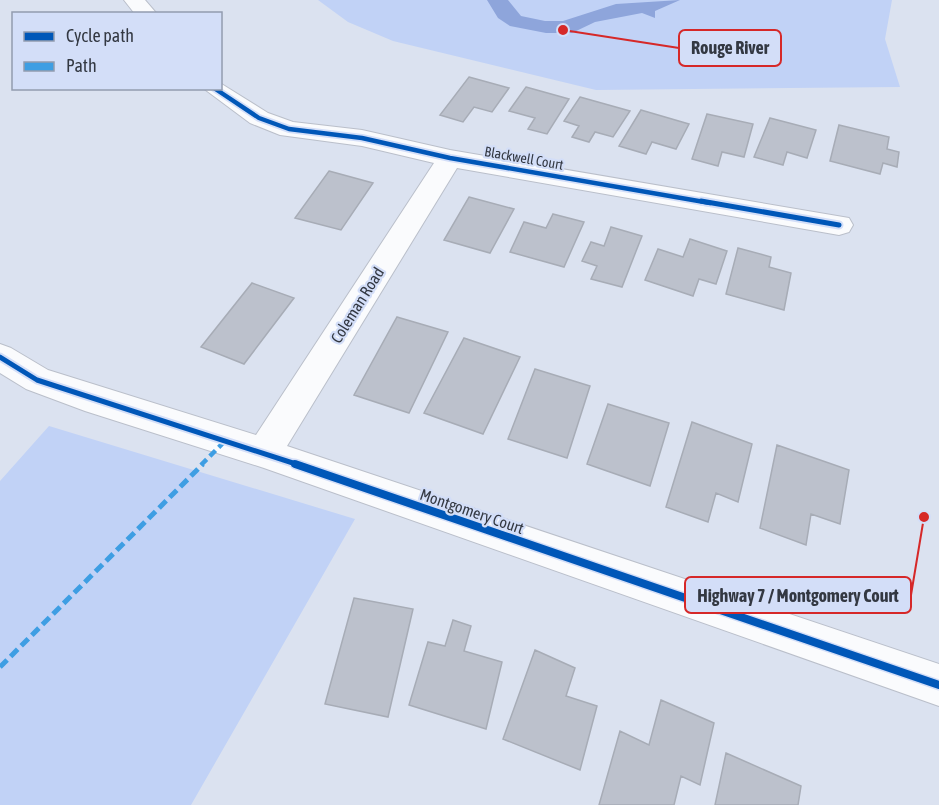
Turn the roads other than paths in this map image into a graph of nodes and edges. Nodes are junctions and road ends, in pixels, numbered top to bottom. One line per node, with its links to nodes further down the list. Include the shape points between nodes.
1 (134, 0): 2 (street)
2 (145, 12)
3 (217, 90): 4 (street, Blackwell Court, via 259,118 289,129 362,138)
4 (450, 158): 5 (street, Blackwell Court); 7 (street, Coleman Road)
5 (839, 225)
6 (0, 357): 7 (street, Montgomery Court, via 37,380)
7 (264, 453): 8 (street, Montgomery Court)
8 (939, 685)

